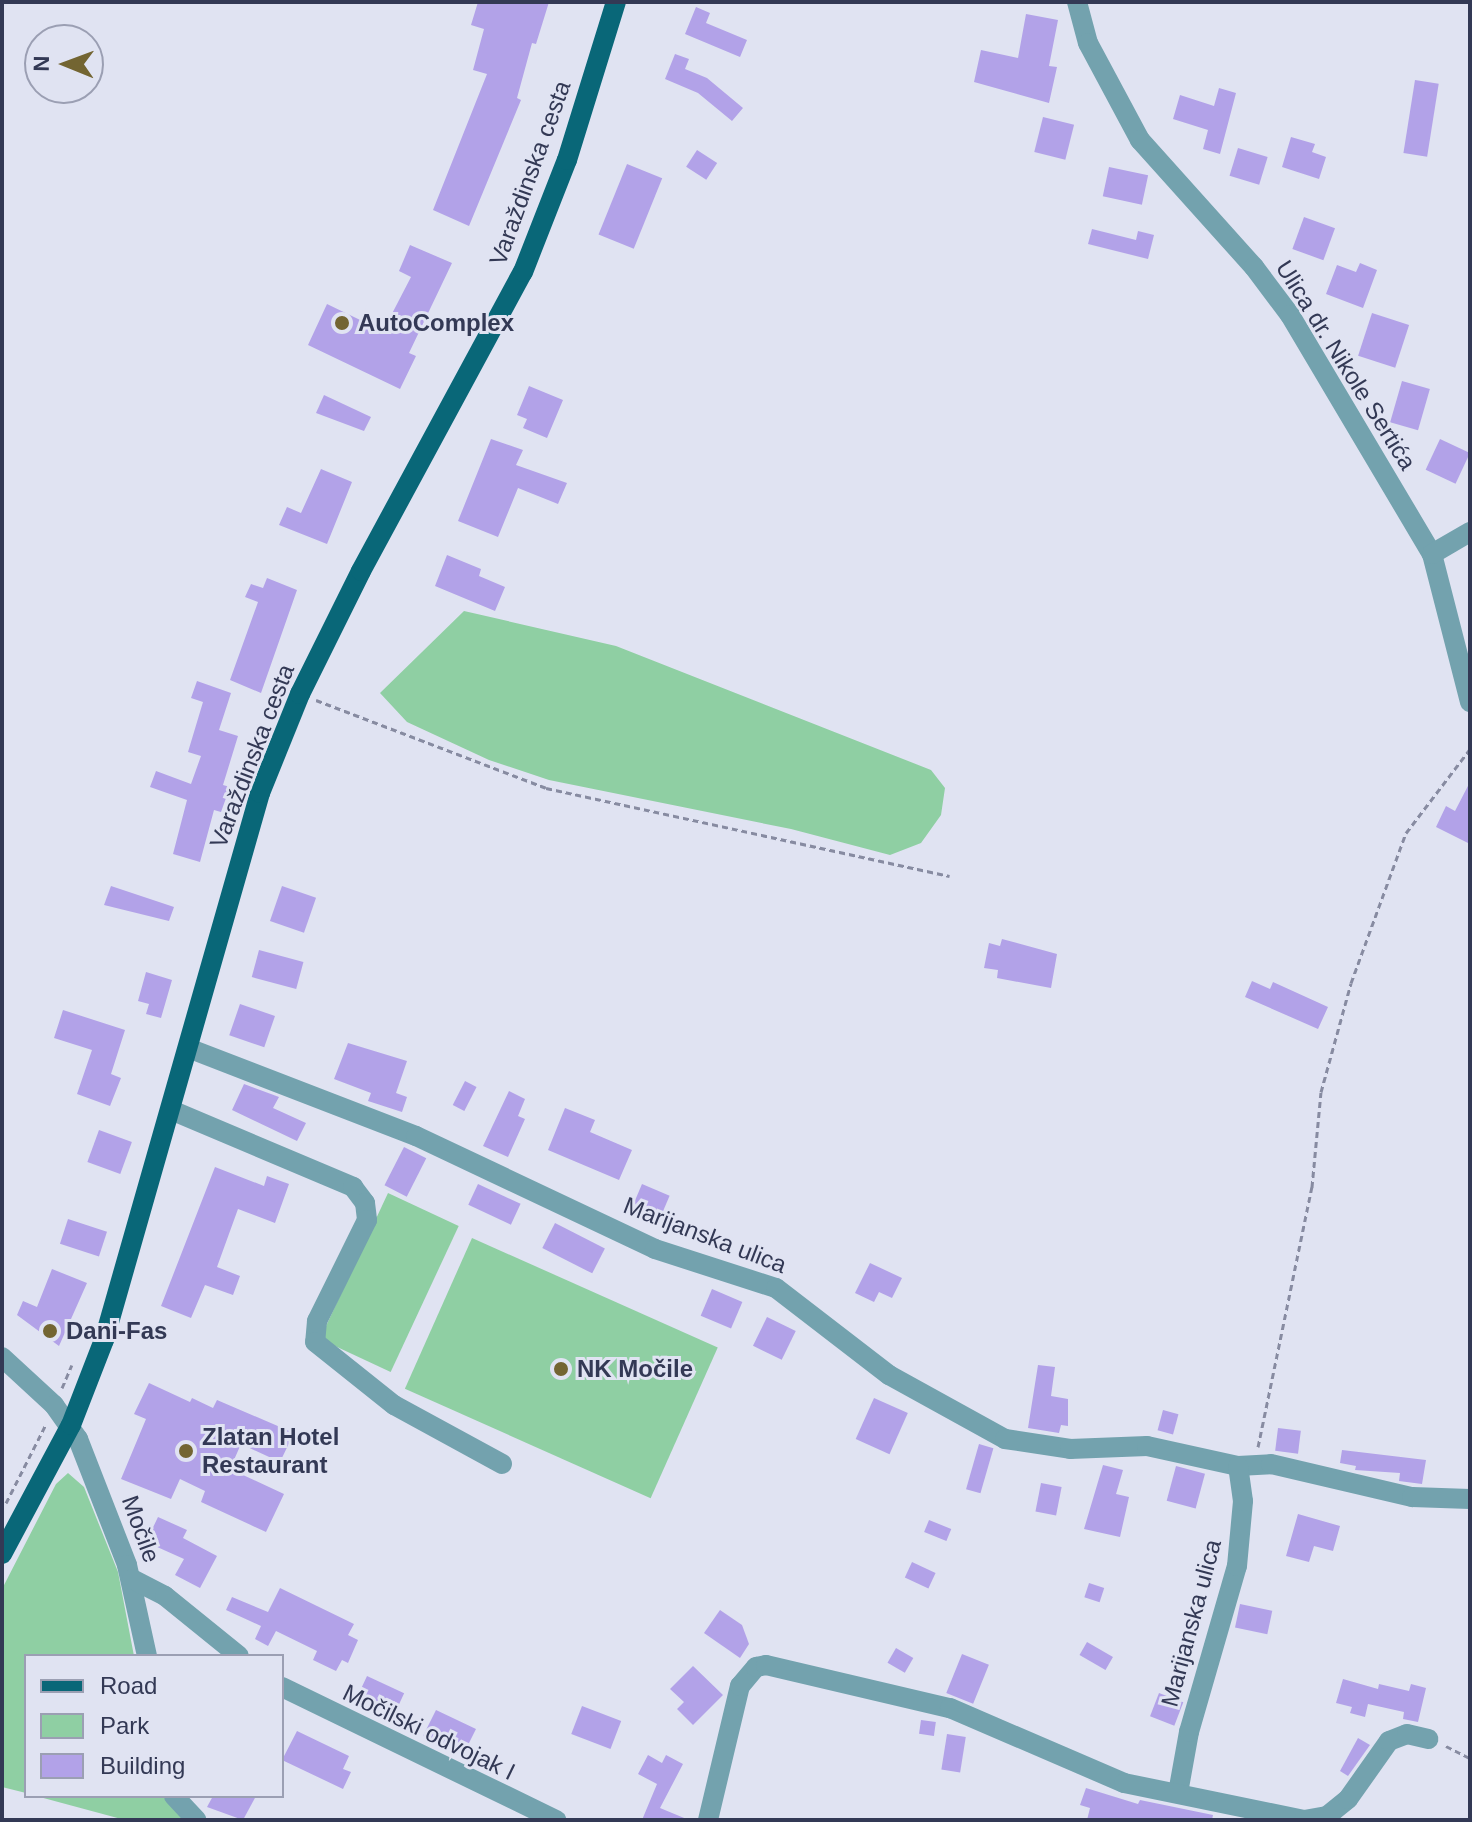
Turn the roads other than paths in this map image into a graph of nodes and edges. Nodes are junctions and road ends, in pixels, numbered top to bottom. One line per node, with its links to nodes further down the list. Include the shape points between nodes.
1 (616, 2): 6 (main road, Varaždinska cesta, via 567,160 523,272 300,694 244,842)
2 (1077, 2): 4 (street, Ulica dr. Nikole Sertića, via 1088,43 1140,140 1290,315)
3 (1470, 532): 4 (street)
4 (1432, 554): 5 (street, Ulica dr. Nikole Sertića)
5 (1470, 702)
6 (188, 1048): 7 (main road, Varaždinska cesta); 11 (street, Marijanska ulica, via 416,1136 655,1249 776,1288 889,1375 1005,1439 1070,1449 1147,1446)
7 (171, 1110): 9 (main road, Varaždinska cesta, via 104,1340); 10 (street, via 353,1187 365,1203 367,1220 317,1321 315,1342 394,1405)
8 (2, 1357): 9 (street)
9 (71, 1425): 13 (main road, Varaždinska cesta); 14 (street, Močile)
10 (502, 1464)
11 (1246, 1464): 12 (street, Marijanska ulica, via 1412,1497); 19 (street, Marijanska ulica, via 1237,1566 1189,1732)
12 (1470, 1499)
13 (2, 1554)
14 (132, 1579): 15 (street, Močile); 16 (street, via 165,1596)
15 (147, 1654)
16 (237, 1654)
17 (284, 1688): 22 (street, Močilski odvojak I)
18 (1428, 1739): 19 (street, via 1407,1734 1389,1741 1348,1799 1327,1816 1304,1820)
19 (1178, 1793): 23 (street, via 1124,1783 950,1708 785,1666 756,1667 736,1699)
20 (176, 1798): 21 (street)
21 (196, 1820)
22 (556, 1820)
23 (708, 1820)

